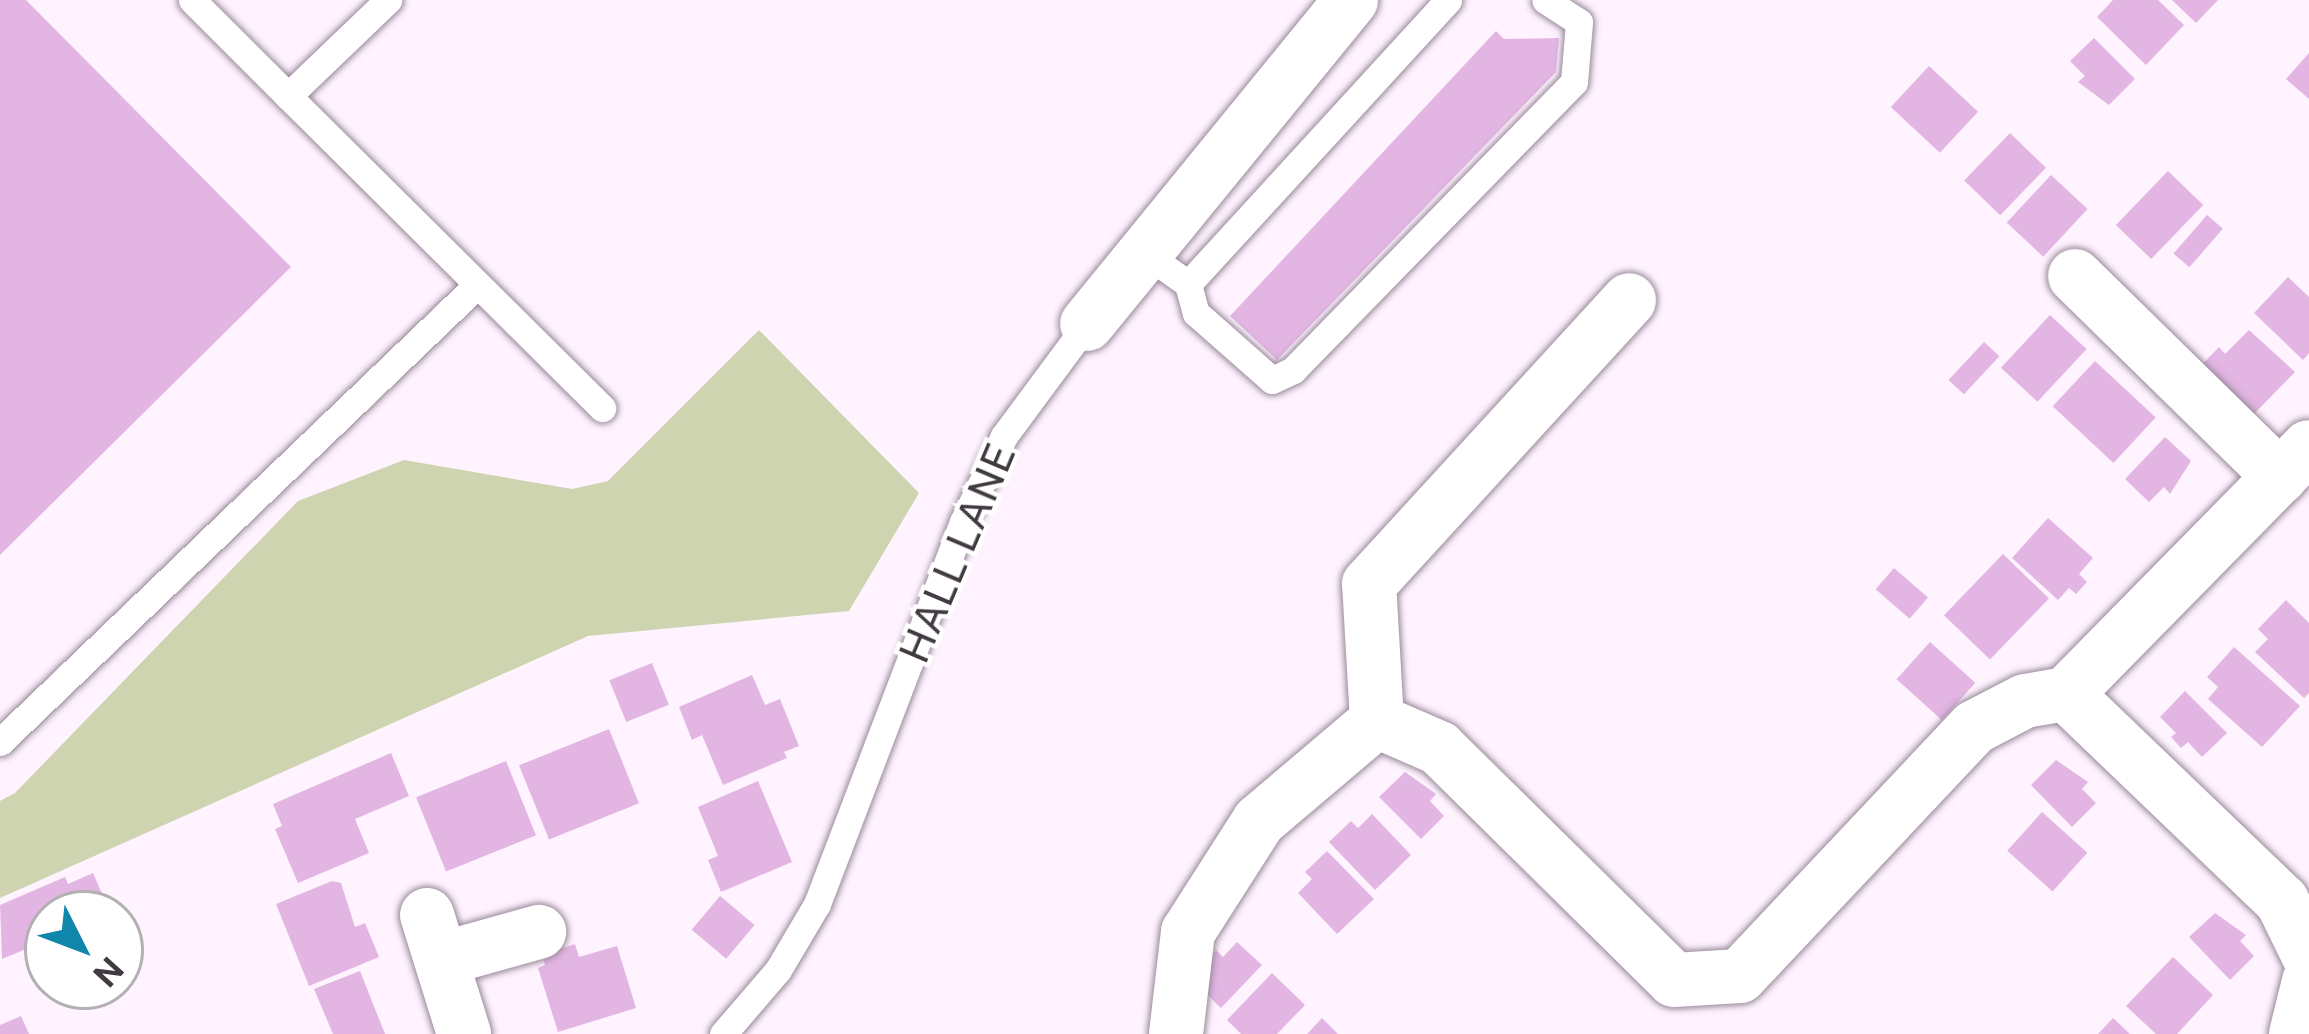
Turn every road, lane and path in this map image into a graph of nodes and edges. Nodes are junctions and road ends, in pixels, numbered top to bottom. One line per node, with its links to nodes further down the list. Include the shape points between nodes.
1 (192, 0): 6 (lane)
2 (388, 0): 6 (lane)
3 (1351, 0): 7 (street, HALL LANE)
4 (1448, 0): 9 (lane)
5 (1545, 0): 9 (lane, via 1579,22 1574,82 1293,370 1272,380 1196,314)
6 (288, 96): 10 (lane)
7 (1143, 252): 9 (lane); 12 (street, HALL LANE)
8 (2075, 276): 14 (street)
9 (1188, 284)
10 (476, 286): 13 (lane); 17 (lane)
11 (1628, 300): 16 (street, via 1369,584)
12 (1087, 324): 22 (lane, HALL LANE, via 1004,436 963,522 817,904 778,970)
13 (602, 408)
14 (2294, 462): 15 (street)
15 (2066, 694): 16 (street, via 2025,701 1975,727 1740,976 1674,980 1439,748); 19 (street, via 2282,901)
16 (1377, 722): 23 (street, via 1259,821 1188,932)
17 (0, 742)
18 (539, 932): 21 (street, via 435,937)
19 (2309, 956)
20 (2309, 981): 24 (street)
21 (464, 1034)
22 (723, 1034)
23 (1176, 1034)
24 (2296, 1034)

